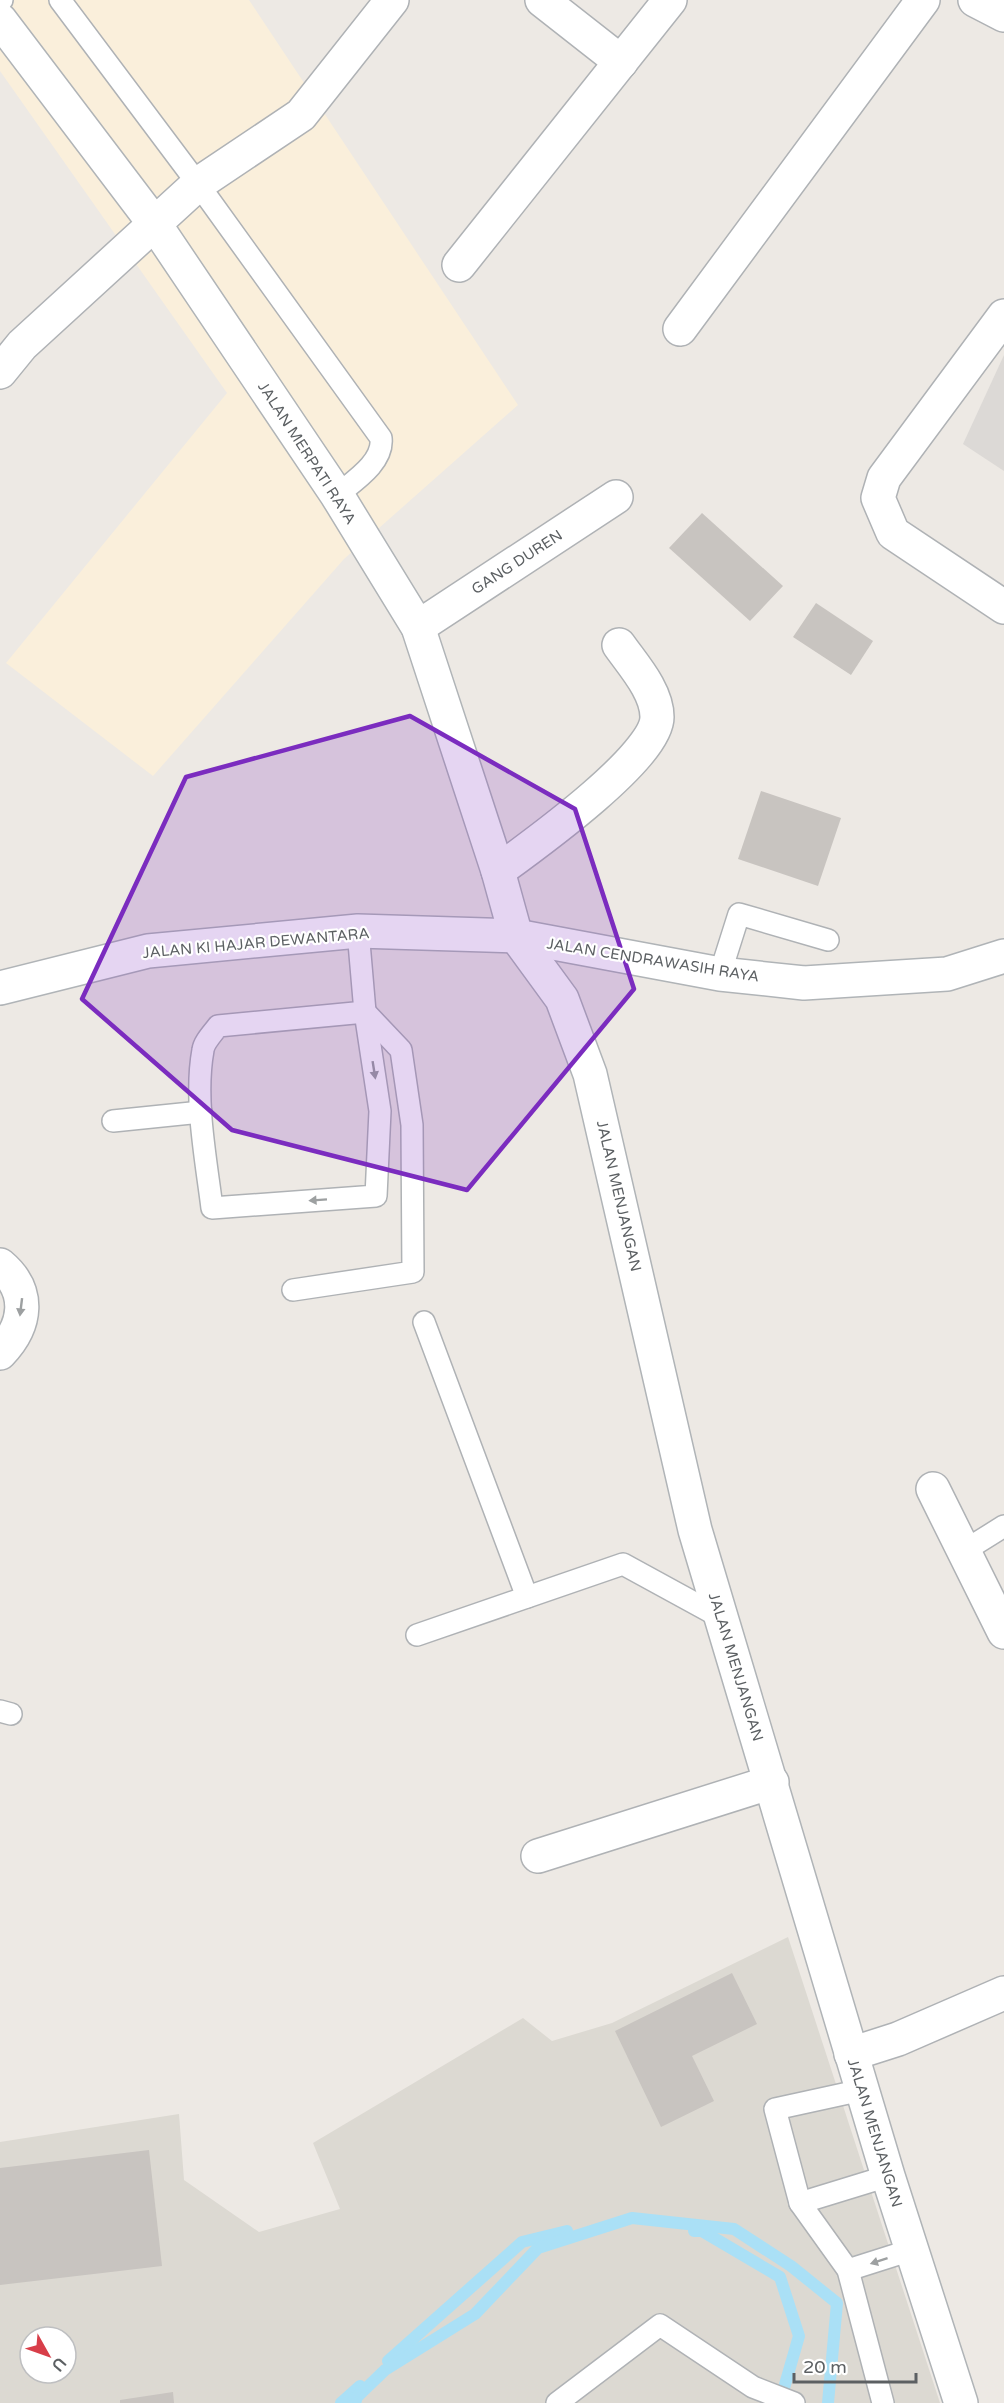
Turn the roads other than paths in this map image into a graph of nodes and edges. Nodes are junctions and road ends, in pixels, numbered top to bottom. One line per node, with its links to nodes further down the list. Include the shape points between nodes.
1 (60, 0): 10 (lane)
2 (542, 0): 9 (main road)
3 (670, 0): 9 (main road)
4 (924, 0): 14 (main road)
5 (975, 0): 7 (main road)
6 (375, 8): 10 (main road, via 301,115)
7 (1004, 15)
8 (0, 20): 11 (main road, JALAN MERPATI RAYA)
9 (621, 62): 12 (main road)
10 (198, 184): 11 (main road); 16 (lane, via 381,438 377,458)
11 (154, 223): 15 (main road, via 22,345); 16 (main road, JALAN MERPATI RAYA)
12 (459, 265)
13 (1004, 316): 18 (main road, via 884,478 878,498 893,532)
14 (681, 329)
15 (0, 372)
16 (337, 495): 19 (main road, JALAN MERPATI RAYA)
17 (616, 497): 19 (main road, GANG DUREN)
18 (1004, 608)
19 (418, 627): 21 (main road, JALAN MERPATI RAYA)
20 (619, 645): 21 (main road, via 652,695 657,717 653,735 579,810)
21 (498, 871): 23 (main road, JALAN MERPATI RAYA)
22 (358, 931): 23 (main road, JALAN KI HAJAR DEWANTARA); 27 (main road, JALAN KI HAJAR DEWANTARA, via 148,951); 28 (lane)
23 (516, 936): 26 (main road, JALAN CENDRAWASIH RAYA); 39 (main road, JALAN MENJANGAN, via 562,999 590,1074 695,1530)
24 (828, 940): 26 (lane, via 739,914)
25 (1004, 956): 26 (main road, JALAN CENDRAWASIH RAYA, via 947,974 804,983)
26 (720, 974)
27 (0, 988)
28 (365, 1012): 29 (lane, via 218,1026 203,1047); 29 (lane, one-way to 29, via 380,1111 376,1196 212,1208); 32 (lane, via 401,1050 412,1125 412,1272)
29 (201, 1112): 30 (lane)
30 (113, 1121)
31 (0, 1265): 34 (main road, one-way to 34, via 16,1279 22,1299 18,1328)
32 (293, 1290)
33 (424, 1322): 38 (lane)
34 (0, 1353)
35 (933, 1489): 37 (main road)
36 (1004, 1526): 37 (lane)
37 (964, 1551): 40 (main road)
38 (527, 1597): 39 (lane, via 623,1564); 41 (lane)
39 (720, 1617): 42 (main road, JALAN MENJANGAN)
40 (1004, 1632)
41 (417, 1635)
42 (772, 1782): 43 (main road); 45 (main road, JALAN MENJANGAN)
43 (538, 1856)
44 (1004, 1993): 45 (main road, via 898,2039)
45 (851, 2054): 46 (main road, JALAN MENJANGAN)
46 (862, 2090): 47 (main road, JALAN MENJANGAN); 48 (lane, via 775,2109)
47 (888, 2176): 48 (lane); 49 (main road, JALAN MENJANGAN)
48 (800, 2203): 50 (lane)
49 (911, 2250): 50 (lane, one-way to 50); 54 (main road, JALAN MENJANGAN)
50 (848, 2270): 53 (lane)
51 (556, 2403): 52 (lane, via 660,2325 753,2387)
52 (794, 2403)
53 (883, 2403)
54 (962, 2403)

